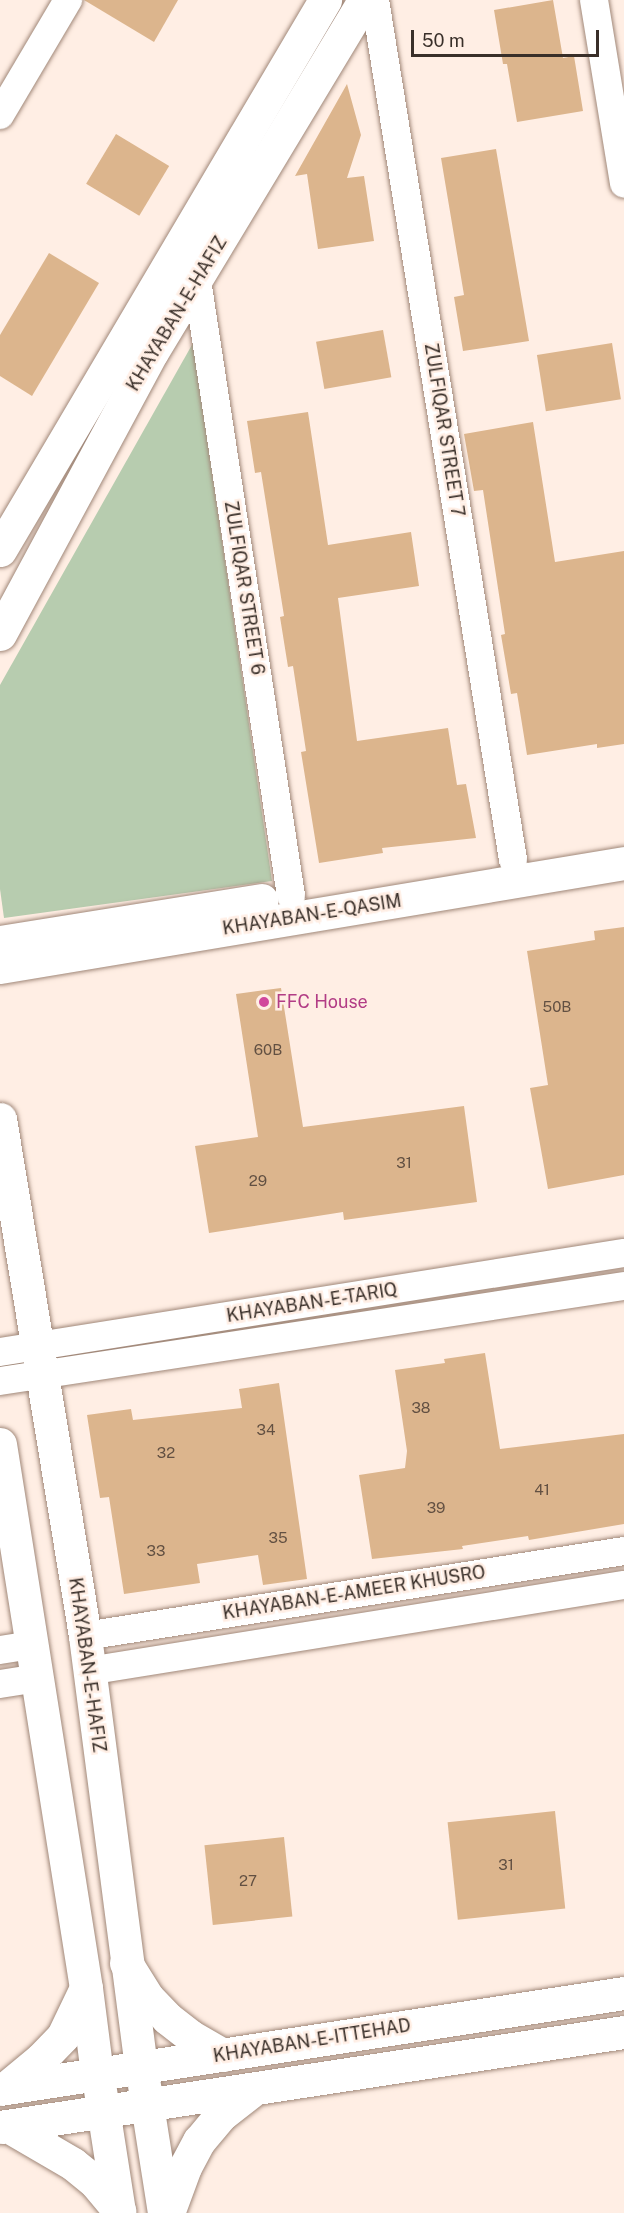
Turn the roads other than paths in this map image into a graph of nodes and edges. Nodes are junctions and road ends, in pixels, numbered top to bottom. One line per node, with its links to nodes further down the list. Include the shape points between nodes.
1 (68, 0): 6 (street)
2 (325, 0): 9 (street, KHAYABAN-E-HAFIZ)
3 (364, 0): 8 (street, KHAYABAN-E-HAFIZ)
4 (375, 0): 12 (street, ZULFIQAR STREET 7)
5 (594, 0): 7 (street)
6 (0, 115)
7 (624, 184)
8 (197, 280): 10 (street, KHAYABAN-E-HAFIZ, via 152,352); 14 (street, ZULFIQAR STREET 6)
9 (0, 550)
10 (0, 634)
11 (624, 843): 12 (street, KHAYABAN-E-QASIM)
12 (513, 860): 14 (street, KHAYABAN-E-QASIM)
13 (624, 863): 16 (street, KHAYABAN-E-QASIM)
14 (291, 896): 15 (street, KHAYABAN-E-QASIM)
15 (0, 942)
16 (0, 967)
17 (0, 1119): 21 (street, KHAYABAN-E-HAFIZ)
18 (624, 1253): 21 (street, KHAYABAN-E-TARIQ)
19 (624, 1286): 21 (street, KHAYABAN-E-TARIQ)
20 (0, 1352): 21 (street, KHAYABAN-E-TARIQ)
21 (40, 1361): 22 (street, KHAYABAN-E-TARIQ); 26 (street, KHAYABAN-E-HAFIZ)
22 (0, 1381)
23 (0, 1444): 27 (street)
24 (624, 1551): 26 (street, KHAYABAN-E-AMEER KHUSRO)
25 (624, 1586): 29 (street, KHAYABAN-E-AMEER KHUSRO)
26 (85, 1636): 29 (street, KHAYABAN-E-HAFIZ)
27 (32, 1645): 28 (street); 30 (street)
28 (0, 1650)
29 (88, 1671): 32 (street, KHAYABAN-E-HAFIZ)
30 (37, 1678): 31 (street); 33 (street)
31 (0, 1684)
32 (126, 1963): 36 (street, via 147,1997 167,2018); 37 (street, KHAYABAN-E-HAFIZ)
33 (87, 1989): 38 (street); 39 (street, via 63,2036)
34 (624, 1993): 36 (street, KHAYABAN-E-ITTEHAD)
35 (624, 2032): 40 (street)
36 (223, 2055): 37 (street, KHAYABAN-E-ITTEHAD)
37 (141, 2069): 38 (street, KHAYABAN-E-ITTEHAD); 41 (street, KHAYABAN-E-HAFIZ)
38 (97, 2074): 39 (street, KHAYABAN-E-ITTEHAD); 42 (street)
39 (2, 2089)
40 (253, 2090): 41 (street); 45 (street, via 222,2114 199,2141)
41 (147, 2106): 42 (street); 45 (street, KHAYABAN-E-HAFIZ)
42 (103, 2112): 43 (street); 44 (street)
43 (4, 2126): 44 (street, via 72,2164 94,2182)
44 (119, 2212)
45 (166, 2213)

